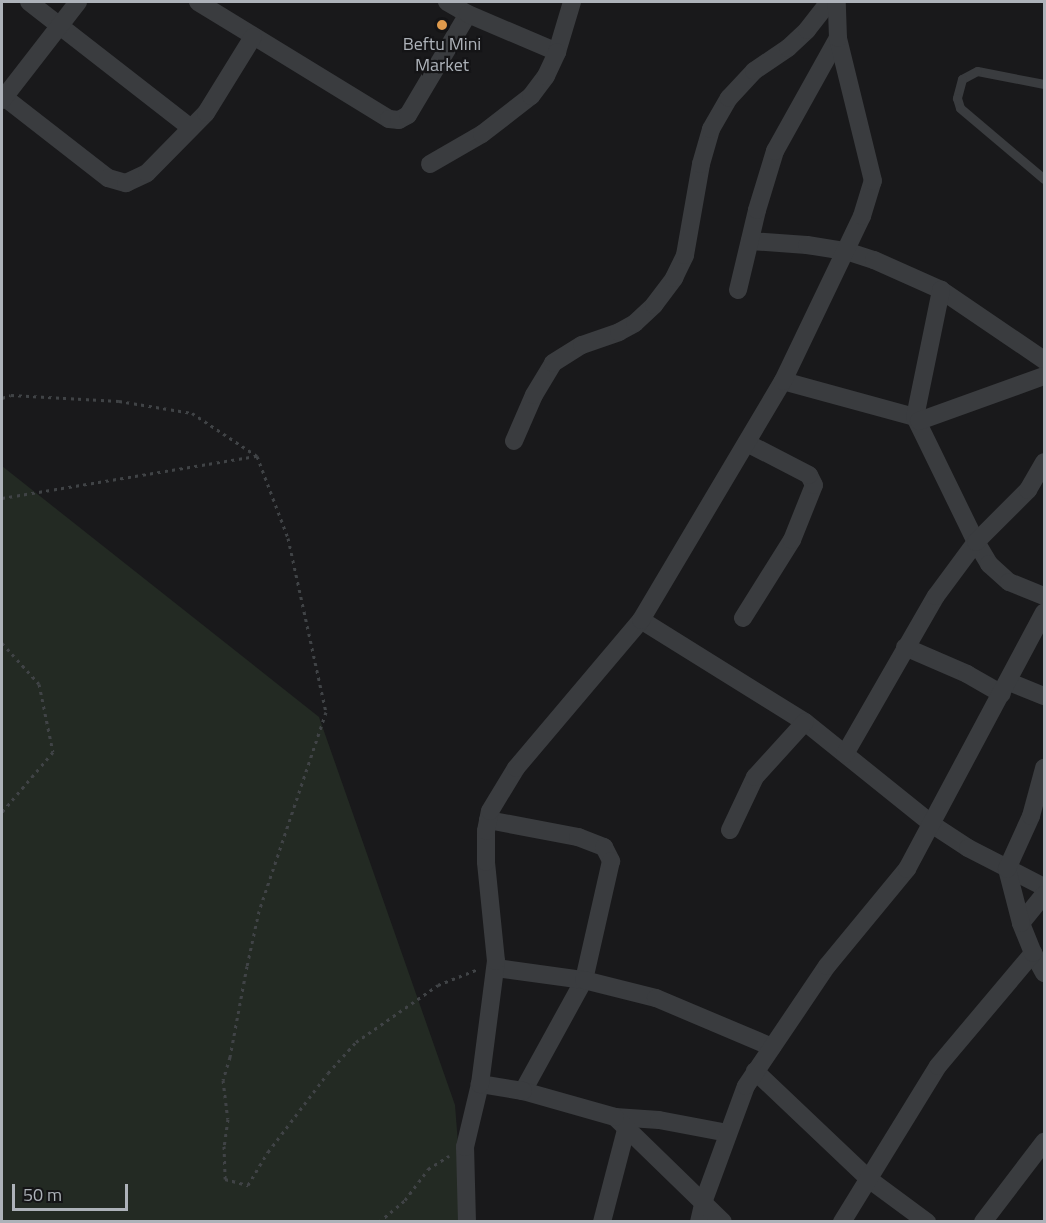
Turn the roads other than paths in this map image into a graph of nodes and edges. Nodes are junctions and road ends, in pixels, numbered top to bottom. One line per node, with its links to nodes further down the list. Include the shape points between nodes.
1 (29, 2): 9 (street)
2 (78, 2): 9 (street)
3 (198, 2): 10 (street)
4 (447, 2): 8 (street)
5 (572, 2): 12 (street)
6 (829, 2): 26 (street, via 788,48 754,71 729,98 711,129 685,255 674,278 635,322 582,345 553,363 534,394)
7 (837, 2): 11 (street)
8 (468, 14): 10 (street, via 408,115 399,120 389,119); 12 (street)
9 (59, 23): 14 (street); 15 (street)
10 (253, 37): 15 (street, via 206,113)
11 (838, 38): 18 (street, via 775,151); 19 (street, via 873,181)
12 (557, 52): 16 (street, via 531,96 482,134)
13 (1044, 84): 17 (lane, via 977,71 962,79 957,98 960,108)
14 (3, 98): 15 (street, via 108,178 126,183 147,173)
15 (191, 128)
16 (430, 164)
17 (1044, 178)
18 (750, 241): 19 (street); 20 (street)
19 (846, 251): 21 (street); 24 (street)
20 (738, 290)
21 (941, 290): 22 (street); 25 (street)
22 (1044, 360)
23 (1044, 376): 25 (street)
24 (783, 381): 25 (street); 27 (street)
25 (917, 419): 29 (street)
26 (514, 441)
27 (747, 443): 32 (street, via 809,475 814,485 792,540); 33 (street)
28 (1044, 462): 29 (street, via 1028,490)
29 (976, 542): 30 (street, via 989,564 1009,582); 34 (street)
30 (1044, 596)
31 (1044, 612): 35 (street)
32 (743, 618)
33 (641, 620): 37 (street); 41 (street, via 516,768)
34 (905, 647): 35 (street); 38 (street)
35 (1006, 688): 36 (street); 42 (street)
36 (1044, 696)
37 (806, 722): 38 (street); 43 (street, via 755,777)
38 (846, 754): 42 (street)
39 (1044, 768): 40 (street)
40 (1037, 817): 44 (street)
41 (488, 820): 49 (street, via 486,862); 51 (street, via 578,837 604,847 610,861 609,875)
42 (933, 825): 44 (street); 52 (street, via 907,869 827,966)
43 (730, 830)
44 (1007, 869): 45 (street); 47 (street)
45 (1044, 887)
46 (1044, 895): 47 (street)
47 (1021, 923): 48 (street)
48 (1033, 953): 50 (street); 59 (street, via 938,1066)
49 (496, 964): 51 (street); 54 (street)
50 (1044, 973)
51 (584, 980): 52 (street, via 656,998); 55 (street)
52 (772, 1047): 53 (street)
53 (755, 1071): 57 (street); 59 (street)
54 (480, 1084): 55 (street); 61 (street, via 465,1147)
55 (522, 1091): 56 (street)
56 (620, 1123): 57 (street, via 659,1120); 60 (street); 62 (street)
57 (728, 1133): 60 (street)
58 (1044, 1142): 67 (street)
59 (870, 1180): 65 (street); 66 (street)
60 (704, 1200): 63 (street); 64 (street)
61 (467, 1221)
62 (602, 1221)
63 (699, 1221)
64 (723, 1221)
65 (842, 1221)
66 (927, 1221)
67 (983, 1221)

